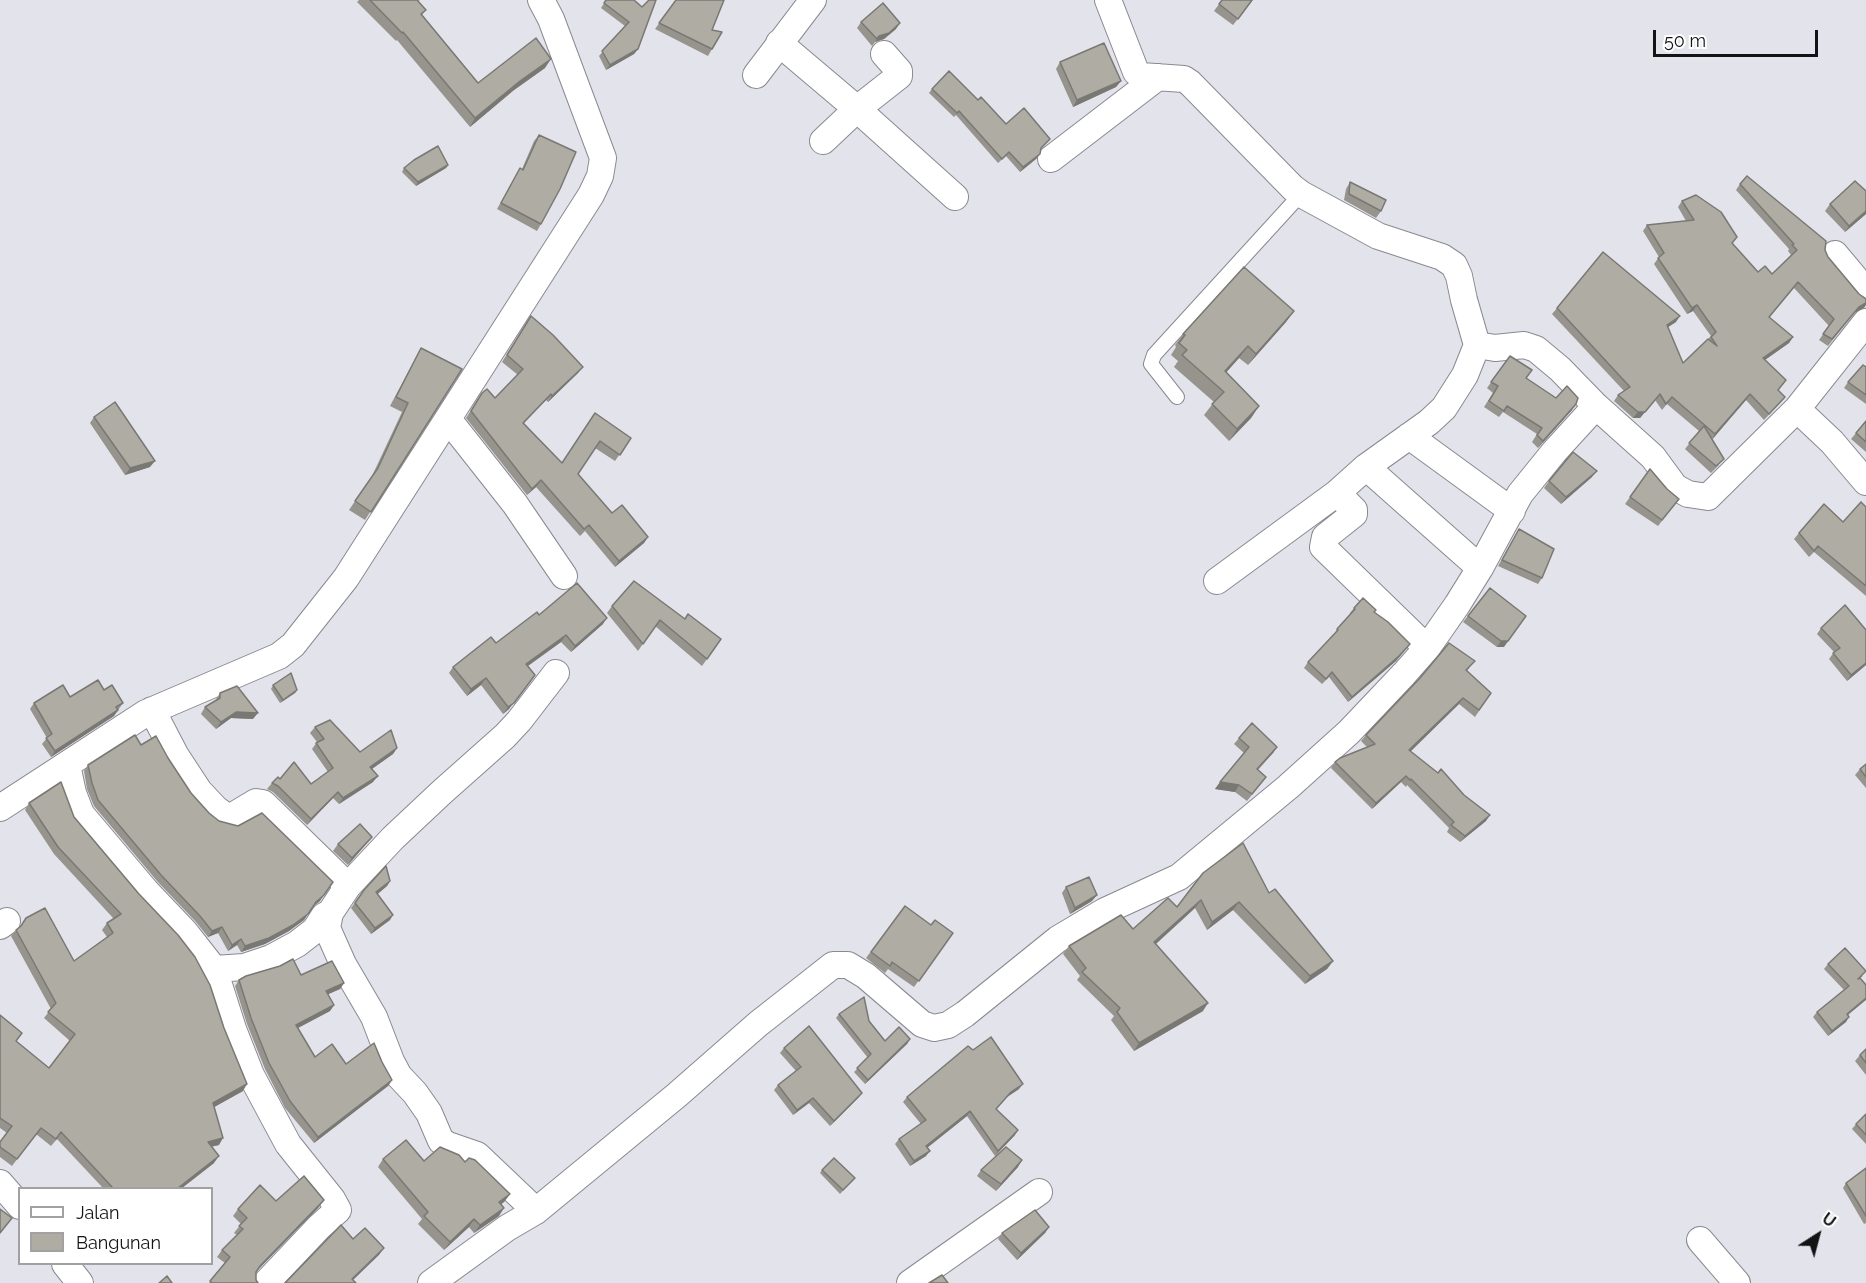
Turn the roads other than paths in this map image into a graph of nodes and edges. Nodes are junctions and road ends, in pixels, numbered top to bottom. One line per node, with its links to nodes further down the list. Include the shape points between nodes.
1 (541, 0): 20 (street, via 603,158 600,176)
2 (813, 0): 4 (street)
3 (1108, 0): 7 (street, via 1136,72)
4 (779, 43): 6 (street); 8 (street)
5 (884, 54): 8 (street, via 899,76)
6 (756, 75)
7 (1158, 77): 10 (street); 11 (street, via 1190,83)
8 (857, 109): 9 (street); 12 (street)
9 (823, 141)
10 (1051, 159)
11 (1301, 194): 16 (street, via 1378,236 1442,257 1454,265); 17 (lane, via 1154,355 1151,364)
12 (955, 196)
13 (1835, 254): 14 (street)
14 (1866, 291)
15 (1866, 322): 19 (street)
16 (1477, 345): 18 (street, via 1524,345 1536,349); 21 (street, via 1465,375 1444,408)
17 (1177, 397)
18 (1596, 406): 19 (street, via 1653,457 1675,487 1688,494 1708,496); 25 (street, via 1520,494)
19 (1797, 409): 23 (street)
20 (448, 419): 27 (street, via 515,504); 31 (street, via 346,578 292,645 262,665)
21 (1408, 436): 22 (street); 25 (street)
22 (1366, 467): 24 (street); 26 (street)
23 (1866, 482)
24 (1337, 493): 28 (street); 29 (street, via 1354,514 1325,537 1323,547)
25 (1512, 511): 26 (street)
26 (1480, 568): 29 (street)
27 (564, 576)
28 (1216, 581)
29 (1427, 648): 40 (street, via 1349,732 1179,877 1104,911 1058,939 948,1025 934,1028 922,1024 866,976 848,965 833,966)
30 (556, 673): 34 (street, via 505,736 409,822)
31 (152, 710): 32 (street); 34 (street, via 176,756 216,809 231,817 263,802)
32 (67, 765): 33 (street); 36 (street, via 81,814)
33 (0, 808)
34 (348, 886): 35 (street)
35 (330, 913): 36 (street, via 297,944 271,958 244,967); 40 (street, via 327,928 343,964 374,1017 399,1076 429,1113 441,1141 477,1155)
36 (214, 969): 44 (street, via 251,1075 288,1144 338,1210)
37 (0, 1183): 39 (street)
38 (1039, 1192): 46 (street)
39 (18, 1204)
40 (536, 1211): 45 (street)
41 (1700, 1240): 47 (street)
42 (66, 1265): 43 (street)
43 (80, 1283)
44 (266, 1283)
45 (431, 1283)
46 (910, 1283)
47 (1737, 1283)

